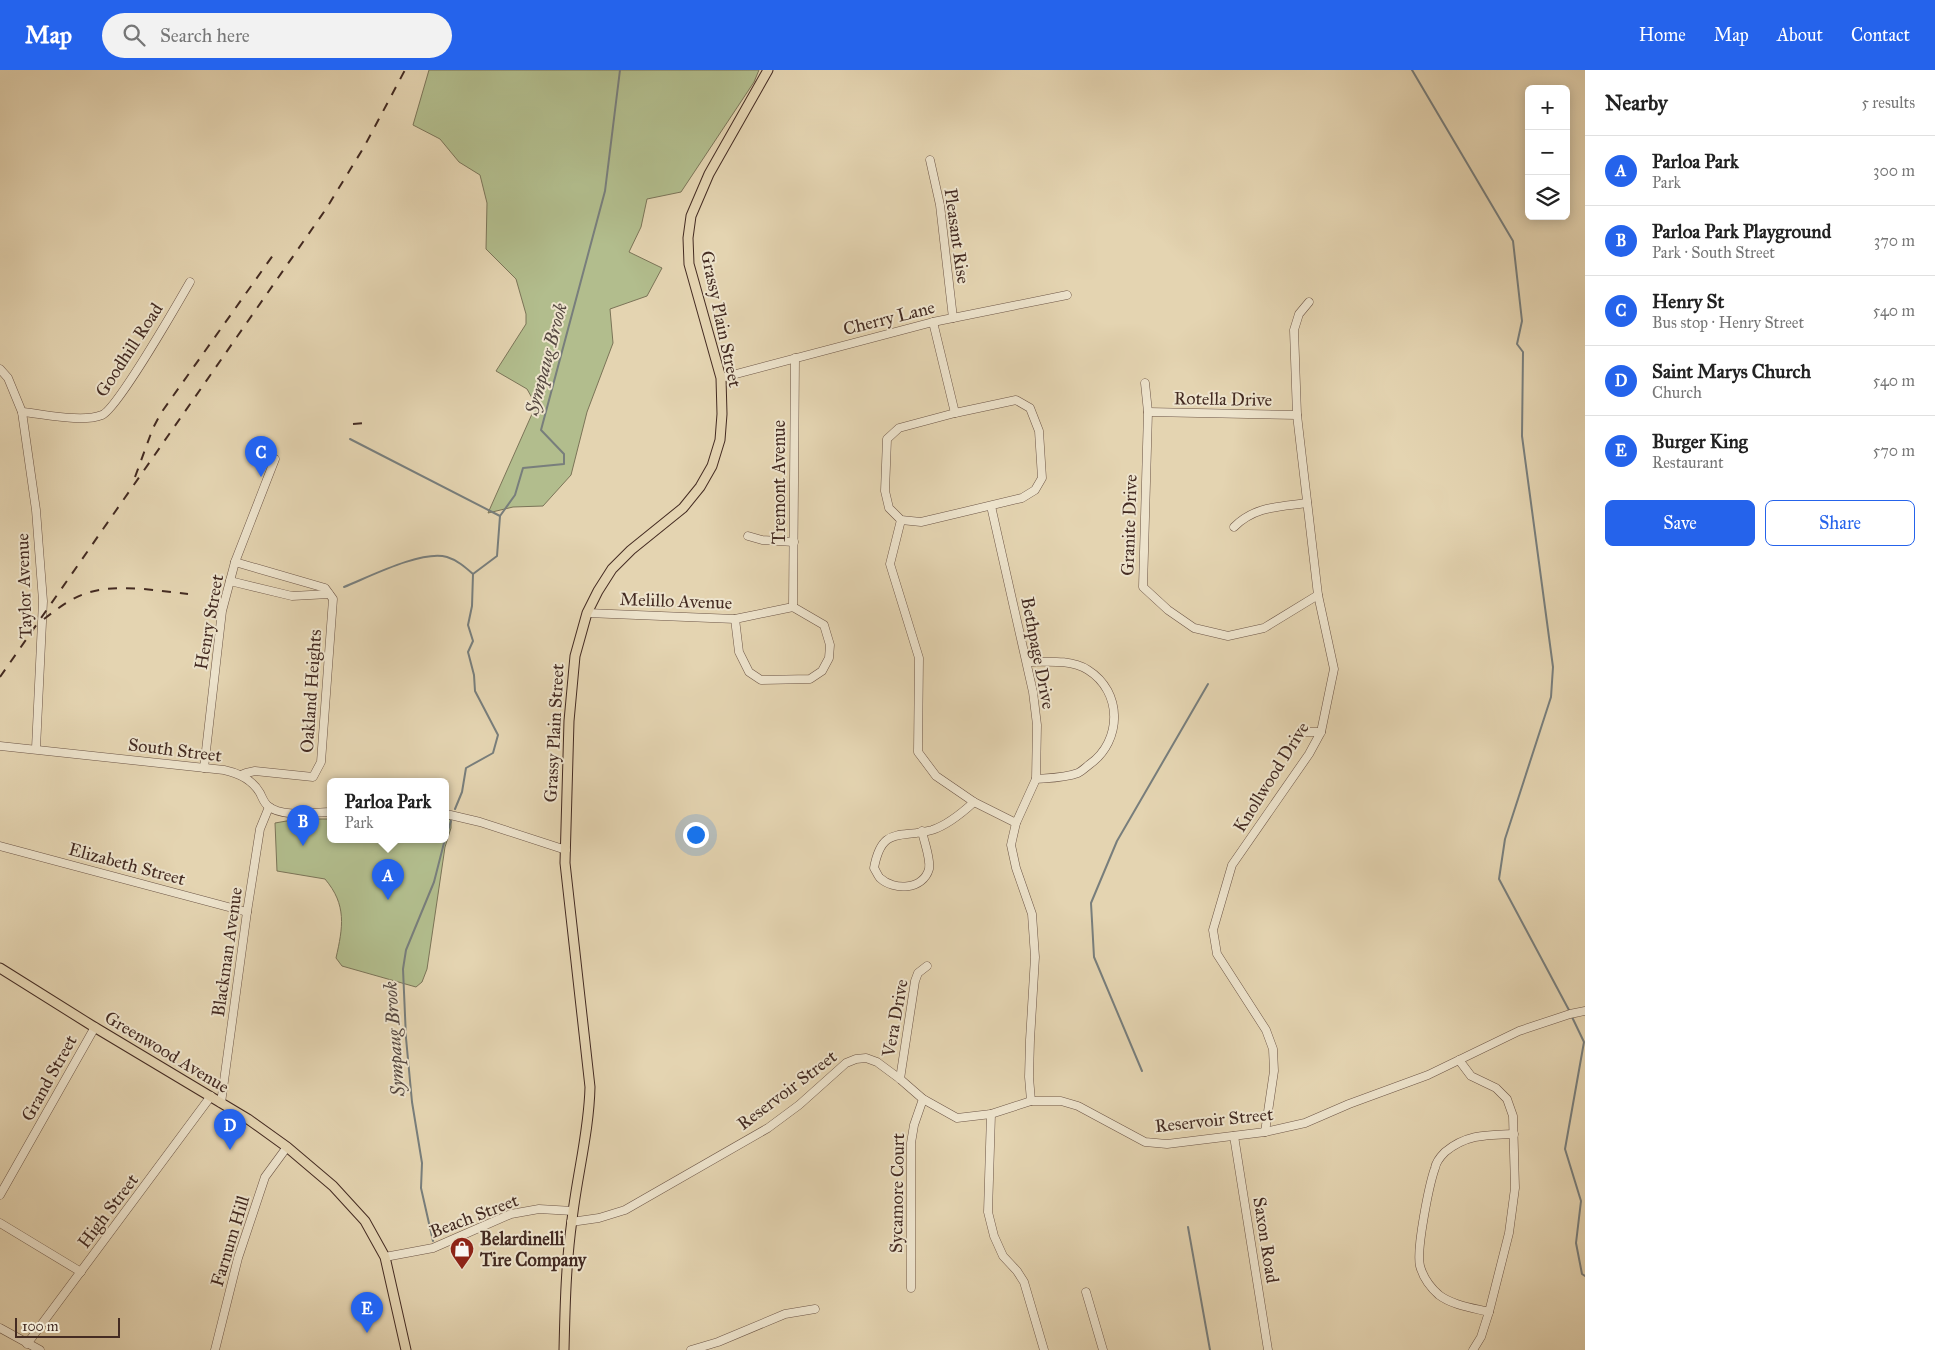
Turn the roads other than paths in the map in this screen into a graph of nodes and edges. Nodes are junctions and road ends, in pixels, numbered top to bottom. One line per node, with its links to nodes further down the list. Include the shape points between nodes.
1 (768, 70): 10 (main road, Grassy Plain Street, via 709,174 692,216 688,238 689,264)
2 (930, 160): 6 (street, Pleasant Rise, via 940,206)
3 (190, 282): 12 (street, Goodhill Road, via 125,389 104,414 91,418)
4 (1067, 295): 6 (street, Cherry Lane)
5 (1309, 302): 15 (street, Knollwood Drive, via 1299,314 1294,330)
6 (953, 318): 7 (street, Cherry Lane)
7 (934, 322): 8 (street, Cherry Lane); 14 (street)
8 (795, 358): 10 (street, Cherry Lane); 22 (street, Tremont Avenue)
9 (0, 369): 12 (street, Taylor Avenue, via 8,378)
10 (721, 378): 28 (main road, Grassy Plain Street, via 720,440 712,466 683,508 612,569)
11 (1145, 383): 13 (street, Granite Drive)
12 (22, 412): 34 (street, Taylor Avenue, via 36,510 43,601)
13 (1148, 412): 15 (street, Rotella Drive); 26 (street, Granite Drive, via 1143,587 1194,628 1228,636 1264,628)
14 (955, 413): 18 (street, via 1016,400 1030,408 1039,431 1042,478 1035,490 1022,498); 19 (street, via 899,428 887,439 884,491 889,508)
15 (1297, 415): 17 (street, Knollwood Drive)
16 (275, 459): 23 (street, Henry Street)
17 (1307, 503): 20 (street, via 1260,510 1243,518); 26 (street, Knollwood Drive)
18 (991, 506): 19 (street, via 921,522); 30 (street, Bethpage Drive)
19 (901, 520): 38 (street, via 890,564 919,658 918,752 936,776)
20 (1234, 527)
21 (748, 536): 22 (street)
22 (794, 542): 27 (street, Tremont Avenue)
23 (235, 562): 24 (street, Henry Street); 25 (street, via 325,588)
24 (230, 581): 25 (street, via 292,596); 35 (street, Henry Street, via 222,611)
25 (329, 594): 36 (street, Oakland Heights, via 333,599 321,762 313,777 255,771)
26 (1318, 595): 32 (street, Knollwood Drive, via 1334,669)
27 (793, 607): 29 (street, Melillo Avenue); 29 (street, via 824,625 830,645 829,658 822,671 810,679 761,680 749,672 739,652)
28 (588, 613): 29 (street, Melillo Avenue); 45 (main road, Grassy Plain Street, via 574,656 571,687)
29 (735, 619)
30 (1027, 662): 37 (street, Bethpage Drive, via 1037,725); 37 (street, via 1067,663 1087,669 1107,689 1115,718 1112,738 1101,756 1079,773)
31 (1302, 732): 32 (street)
32 (1321, 732): 58 (street, Knollwood Drive, via 1232,865 1213,930 1218,954 1266,1030 1273,1050 1274,1071)
33 (0, 746): 34 (street, South Street)
34 (36, 748): 35 (street, South Street)
35 (204, 768): 36 (street, South Street)
36 (241, 775): 39 (street, South Street, via 256,786)
37 (1036, 779): 42 (street, Bethpage Drive)
38 (974, 802): 42 (street); 43 (street, via 957,817 932,830)
39 (269, 807): 40 (street, via 288,812); 46 (street, Blackman Avenue, via 260,829)
40 (327, 812)
41 (449, 815): 45 (street)
42 (1016, 823): 55 (street, Bethpage Drive, via 1011,845 1032,914 1035,958 1030,1040)
43 (922, 831): 43 (street, via 892,836 884,843 874,868 880,878 892,885 910,886 920,882 929,867)
44 (0, 846): 46 (street, Elizabeth Street)
45 (566, 850): 63 (main road, Grassy Plain Street, via 590,1087)
46 (246, 912): 56 (street, Blackman Avenue)
47 (927, 966): 52 (street, Vera Drive, via 918,973 915,981)
48 (0, 968): 50 (main road, Greenwood Avenue)
49 (1585, 1011): 51 (street, Reservoir Street, via 1519,1031)
50 (94, 1028): 53 (main road, Greenwood Avenue); 62 (street, Grand Street)
51 (1459, 1060): 58 (street, Reservoir Street, via 1305,1123); 59 (street, via 1471,1076 1496,1088 1507,1100 1514,1116)
52 (900, 1079): 54 (street, Reservoir Street); 64 (street, Reservoir Street, via 866,1058 846,1063 799,1105 755,1136 625,1210)
53 (211, 1096): 56 (main road, Greenwood Avenue); 67 (street, High Street)
54 (922, 1099): 57 (street, Reservoir Street, via 957,1118); 68 (street, Sycamore Court, via 910,1143)
55 (1031, 1100): 57 (street, Reservoir Street); 60 (street, Reservoir Street, via 1061,1101 1078,1106 1145,1142 1166,1144)
56 (221, 1102): 61 (main road, Greenwood Avenue)
57 (992, 1114): 79 (street, via 988,1212 1003,1256 1024,1282)
58 (1265, 1132): 60 (street, Reservoir Street)
59 (1514, 1134): 71 (street, via 1515,1188 1509,1233); 71 (street, via 1475,1136 1443,1154 1435,1166 1420,1244 1420,1266 1439,1295)
60 (1234, 1136): 81 (street, Saxon Road)
61 (287, 1147): 66 (main road, Greenwood Avenue, via 351,1204 365,1221); 75 (street, Farnum Hill, via 266,1177 238,1258)
62 (0, 1195)
63 (573, 1210): 64 (main road, Grassy Plain Street); 66 (street, Beach Street, via 539,1209 511,1214 433,1248)
64 (571, 1222): 77 (main road, Grassy Plain Street)
65 (0, 1223): 67 (street)
66 (385, 1257): 76 (main road, Greenwood Avenue)
67 (81, 1272): 73 (street, High Street)
68 (911, 1288)
69 (1086, 1292): 80 (street)
70 (815, 1309): 78 (street, via 785,1314)
71 (1489, 1312): 82 (street)
72 (0, 1328): 73 (street)
73 (27, 1344): 74 (street)
74 (40, 1350)
75 (214, 1350)
76 (406, 1350)
77 (564, 1350)
78 (691, 1350)
79 (1044, 1350)
80 (1103, 1350)
81 (1268, 1350)
82 (1473, 1350)

